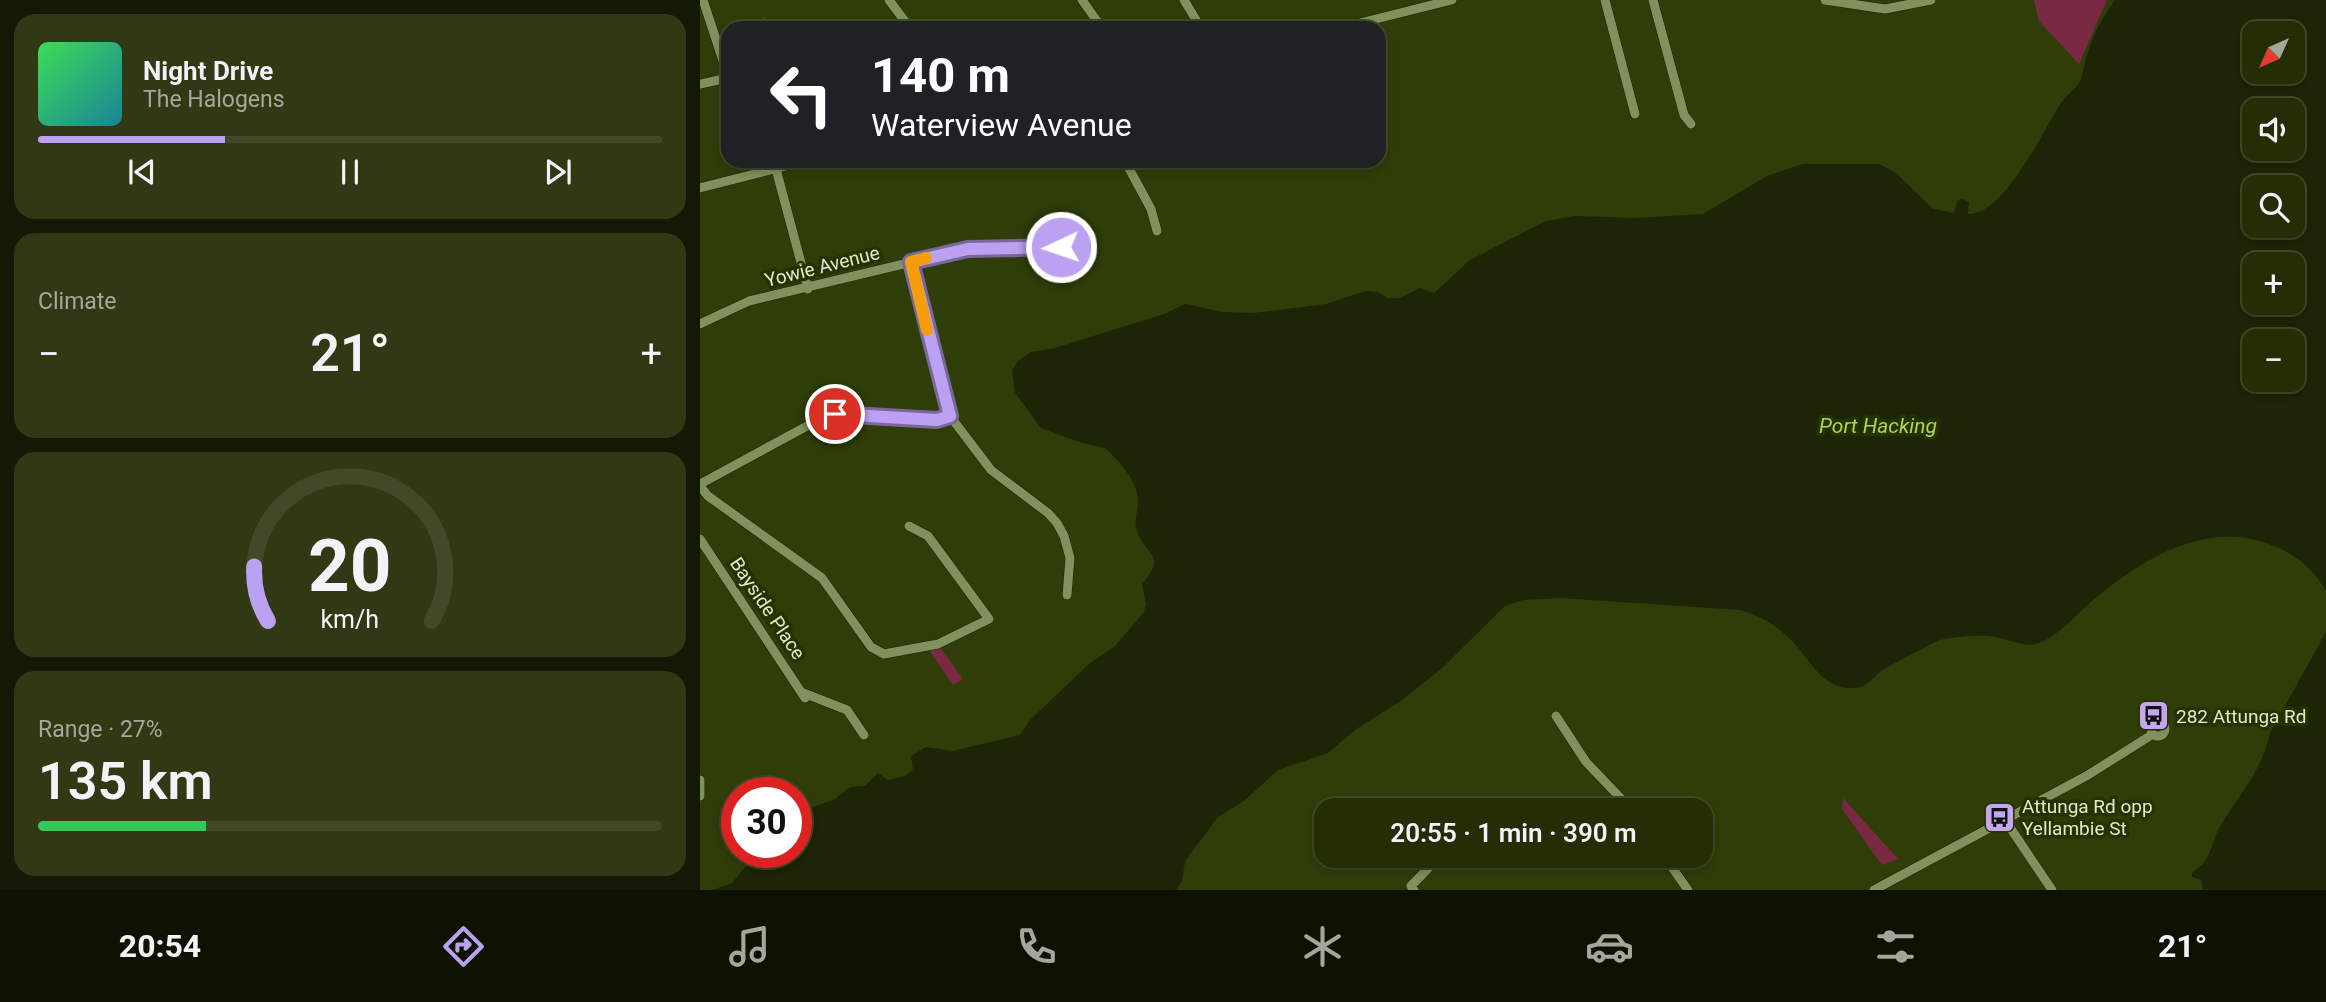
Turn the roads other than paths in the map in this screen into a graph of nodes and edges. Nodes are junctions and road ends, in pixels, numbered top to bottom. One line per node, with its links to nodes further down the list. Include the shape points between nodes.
1 (703, 0): 14 (street)
2 (889, 0): 10 (street)
3 (1082, 0): 11 (street)
4 (1184, 0): 12 (street)
5 (1452, 0): 13 (street)
6 (1605, 0): 17 (street)
7 (1653, 0): 18 (street, via 1684,115)
8 (1825, 0): 9 (street, via 1885,9)
9 (1931, 0)
10 (905, 21)
11 (1097, 21)
12 (1197, 21)
13 (1368, 21)
14 (721, 44)
15 (721, 79): 16 (street)
16 (700, 84)
17 (1635, 114)
18 (1691, 124)
19 (1129, 168): 22 (street, via 1151,209)
20 (776, 169): 21 (street); 25 (street)
21 (700, 188)
22 (1157, 231)
23 (1080, 240): 24 (street, Yowie Avenue, via 1053,248 968,249)
24 (911, 262): 25 (street, Yowie Avenue); 27 (street)
25 (808, 289): 26 (street, Yowie Avenue, via 740,304)
26 (700, 324)
27 (950, 416): 28 (street, via 937,420 835,414); 31 (street, via 991,470 1057,523 1070,558)
28 (700, 485): 29 (street, via 708,496 822,578 871,647 884,654 939,644 989,619 928,536)
29 (909, 526)
30 (700, 539): 34 (street, Bayside Place, via 803,695 848,710)
31 (1067, 595)
32 (1556, 716): 37 (street, via 1586,762)
33 (2153, 734): 38 (street)
34 (864, 735)
35 (700, 780): 36 (street)
36 (701, 795)
37 (1620, 798)
38 (2005, 820): 43 (street); 44 (street)
39 (1428, 868): 41 (street, via 1411,886)
40 (1672, 868): 42 (street)
41 (1414, 890)
42 (1688, 890)
43 (1874, 890)
44 (2052, 890)

